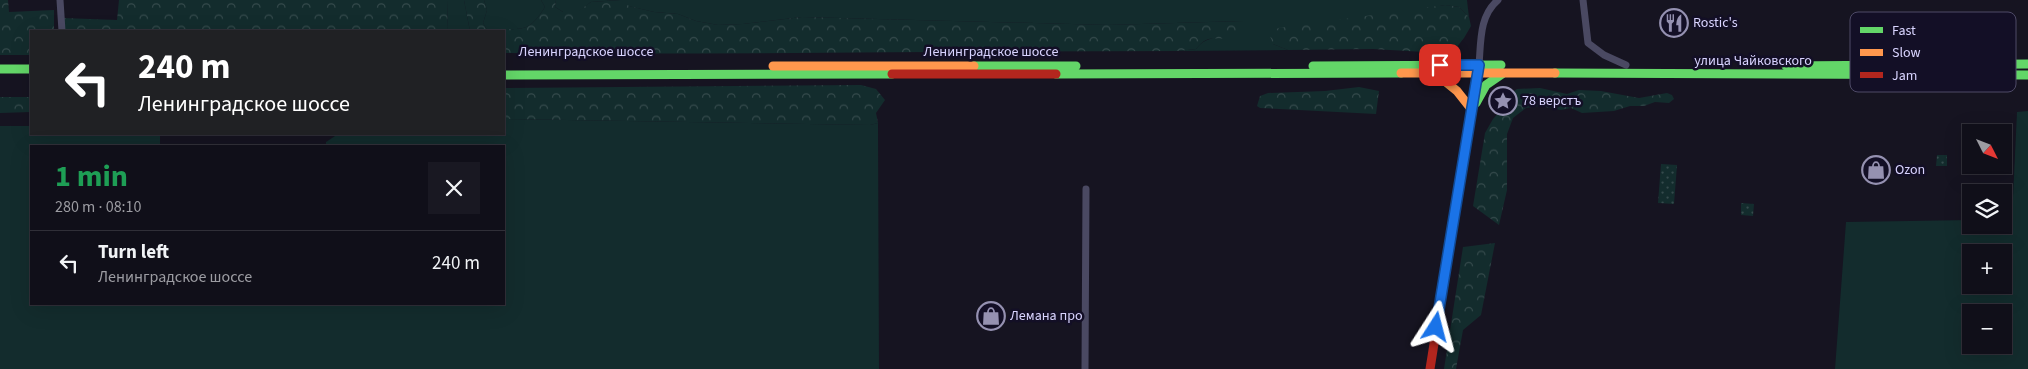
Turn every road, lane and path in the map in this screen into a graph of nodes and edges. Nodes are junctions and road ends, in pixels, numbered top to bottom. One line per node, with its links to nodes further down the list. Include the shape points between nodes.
1 (60, 0): 4 (street)
2 (1498, 0): 10 (street, via 1484,18)
3 (1583, 0): 6 (street, via 1588,43)
4 (62, 30)
5 (1850, 64): 6 (main road, улица Чайковского)
6 (1626, 65): 10 (main road, улица Чайковского)
7 (505, 66): 10 (main road, Ленинградское шоссе)
8 (0, 69): 9 (main road)
9 (30, 69)
10 (1478, 69): 11 (main road, Ленинградское шоссе); 12 (main road, улица Чайковского); 17 (main road)
11 (1436, 74): 13 (main road, Ленинградское шоссе); 17 (main road, via 1457,91)
12 (1502, 74): 14 (main road, улица Чайковского); 17 (main road, via 1482,90)
13 (505, 75)
14 (1850, 75)
15 (0, 77): 16 (main road)
16 (30, 77)
17 (1472, 110): 20 (main road)
18 (1086, 189): 19 (street)
19 (1085, 369)
20 (1430, 369)

